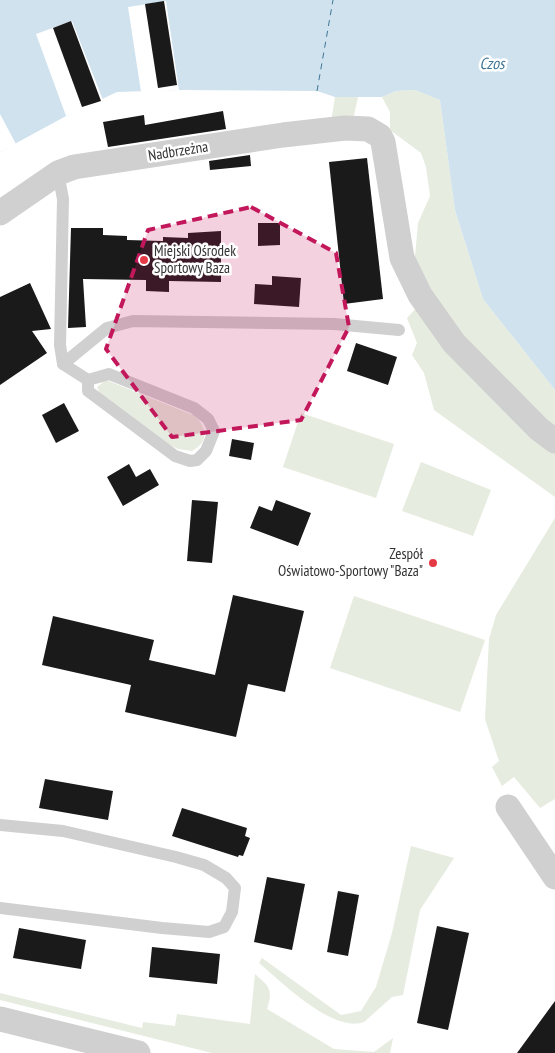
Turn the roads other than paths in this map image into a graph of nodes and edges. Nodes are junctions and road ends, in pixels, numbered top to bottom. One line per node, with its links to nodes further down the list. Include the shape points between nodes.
1 (58, 173): 2 (street, Nadbrzeżna); 4 (lane, via 63,199 60,345); 6 (street, Nadbrzeżna, via 74,167 283,135 345,128 368,129 380,136 383,142 402,258 420,294 454,343 539,429)
2 (0, 213)
3 (399, 330): 4 (lane, via 334,324 133,321 107,328)
4 (64, 364): 5 (lane)
5 (88, 380): 5 (lane, via 109,374 194,408 208,419 214,431 206,451 197,460 175,456 88,391)
6 (555, 441)
7 (508, 807): 9 (street)
8 (0, 825): 10 (lane, via 63,831 204,865 226,878 235,888 235,900 224,927 209,932)
9 (555, 877)
10 (0, 908)
11 (0, 1019): 12 (street)
12 (138, 1053)

